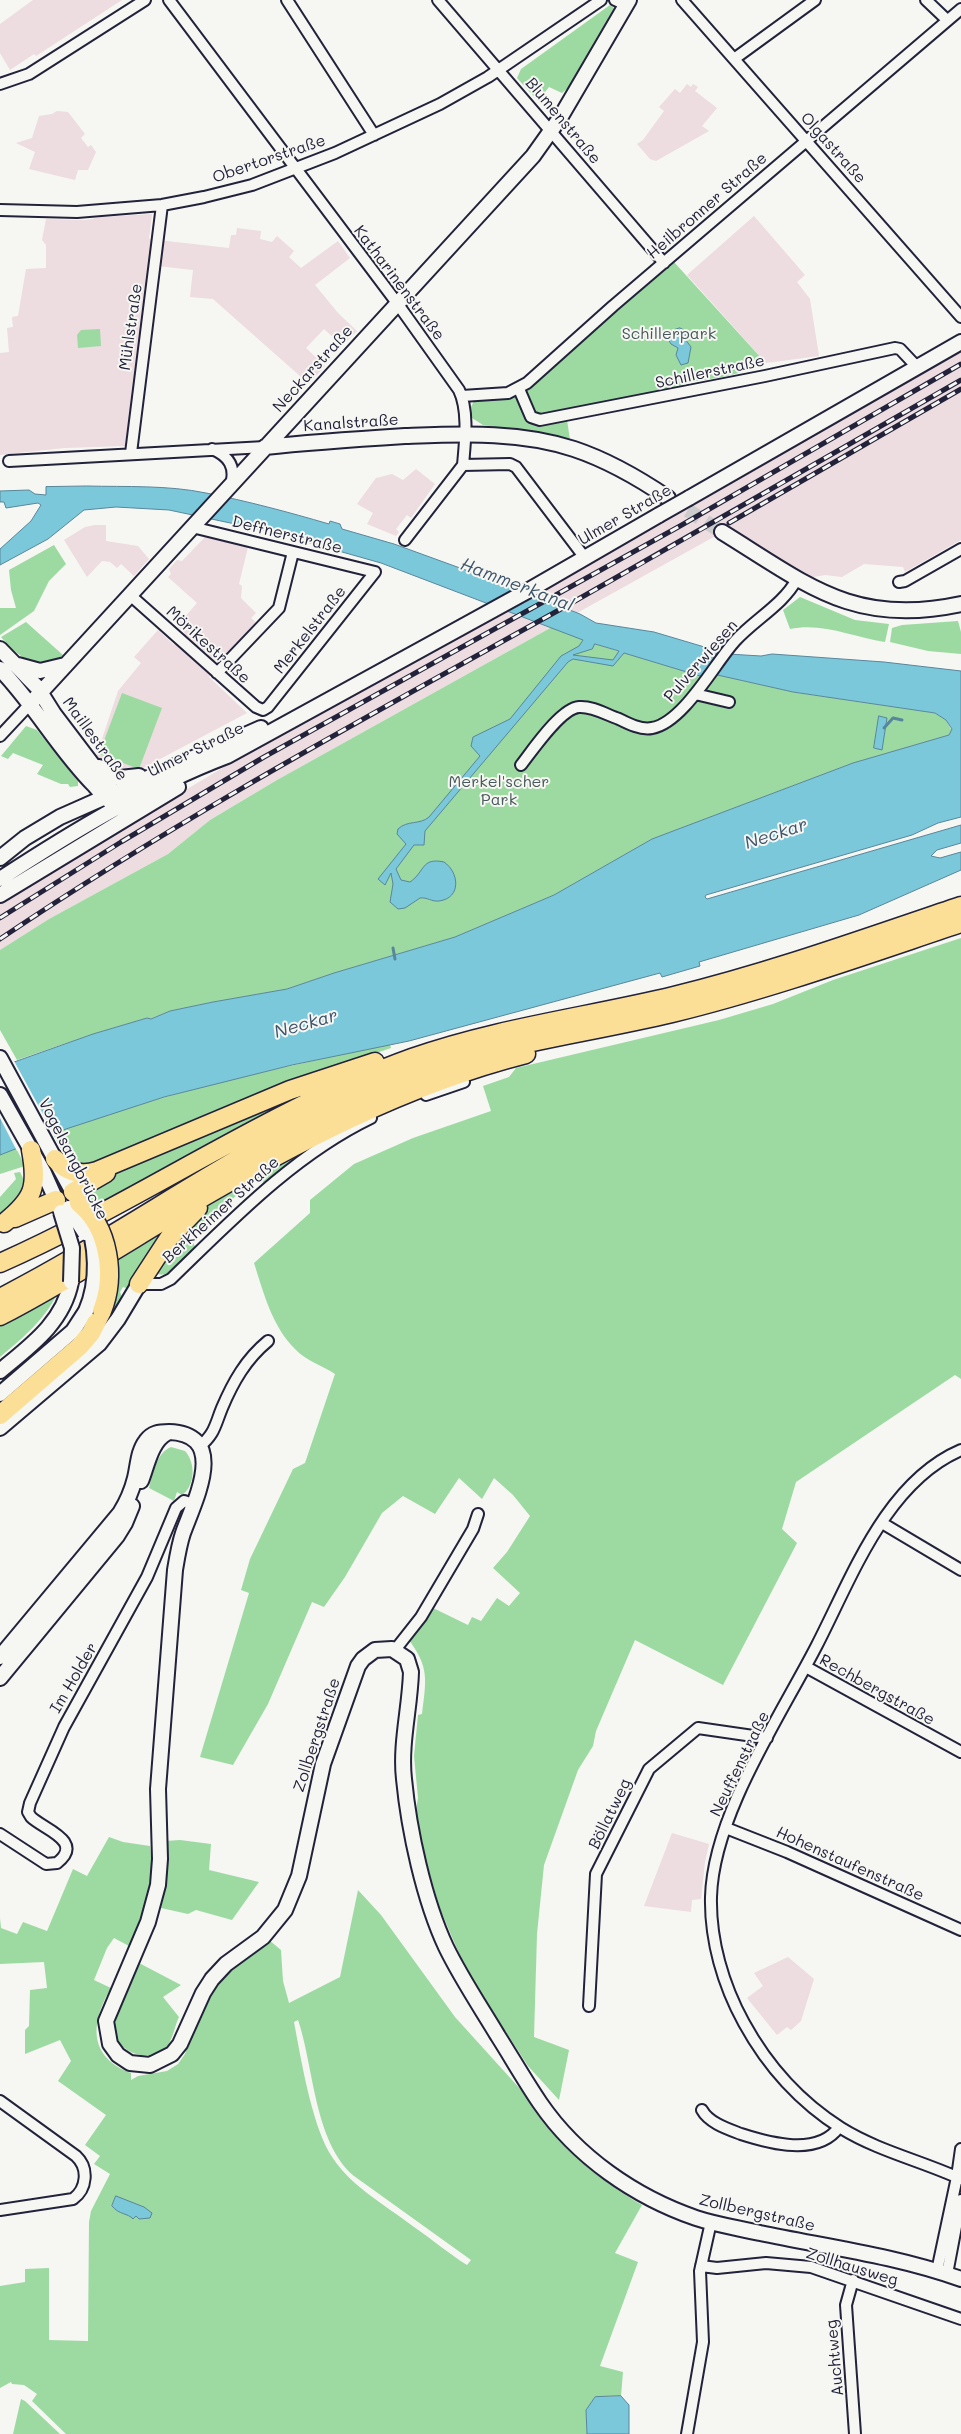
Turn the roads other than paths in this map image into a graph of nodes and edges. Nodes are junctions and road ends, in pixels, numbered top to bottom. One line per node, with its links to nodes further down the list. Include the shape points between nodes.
1 (145, 0): 14 (street, via 28,74)
2 (168, 0): 18 (street, Katharinenstraße)
3 (287, 0): 16 (street)
4 (438, 0): 13 (street, Blumenstraße)
5 (601, 0): 13 (street, Obertorstraße)
6 (682, 0): 12 (street, Olgastraße)
7 (815, 0): 12 (street)
8 (926, 0): 11 (street)
9 (623, 2): 15 (main road, Neckarstraße)
10 (961, 9): 11 (street, Heilbronner Straße)
11 (947, 20): 17 (street, Heilbronner Straße)
12 (734, 59): 17 (street, Olgastraße)
13 (500, 69): 15 (street, Blumenstraße); 16 (street, Obertorstraße, via 440,104)
14 (0, 84)
15 (552, 130): 21 (street, Blumenstraße); 22 (main road, Neckarstraße, via 533,156)
16 (374, 135): 18 (street, Obertorstraße)
17 (807, 140): 21 (street, Heilbronner Straße); 23 (street, Olgastraße)
18 (295, 170): 19 (street, Obertorstraße, via 246,187); 22 (street, Katharinenstraße)
19 (162, 205): 20 (street, Obertorstraße, via 82,212); 31 (street, Mühlstraße)
20 (0, 210)
21 (664, 262): 26 (street, Heilbronner Straße)
22 (397, 304): 27 (street, Katharinenstraße); 29 (main road, Neckarstraße)
23 (961, 317)
24 (961, 342): 25 (main road, Ulmer Straße)
25 (917, 367): 26 (street, Schillerstraße, via 900,349 894,348 540,420 531,417); 41 (main road, Ulmer Straße, bridge)
26 (519, 389): 27 (street, Heilbronner Straße, via 502,394)
27 (462, 396): 28 (street)
28 (464, 433): 29 (main road, Kanalstraße); 33 (street); 35 (main road, Kanalstraße, via 527,439 573,449 618,468)
29 (265, 447): 30 (street, Kanalstraße); 34 (main road, Neckarstraße)
30 (211, 448): 31 (street, Kanalstraße); 34 (street, via 230,461 233,471)
31 (131, 453): 32 (street, Kanalstraße)
32 (9, 461)
33 (463, 465): 38 (street); 41 (street, via 510,464 516,467)
34 (227, 489): 36 (main road, Neckarstraße)
35 (668, 498)
36 (194, 526): 40 (street, Deffnerstraße); 45 (main road, Neckarstraße)
37 (722, 532): 43 (main road)
38 (405, 540)
39 (961, 548): 44 (street)
40 (293, 552): 42 (street, Deffnerstraße); 51 (street, via 279,608)
41 (585, 558): 57 (main road, Ulmer Straße)
42 (375, 572): 56 (street, Merkelstraße)
43 (797, 579): 46 (main road, via 833,597 868,608 920,610); 53 (street, Pulverwiesen, via 788,593 731,646)
44 (899, 582)
45 (130, 595): 48 (main road, Neckarstraße); 51 (street, Mörikestraße)
46 (961, 604)
47 (0, 649): 49 (main road, Maillestraße)
48 (70, 662): 49 (main road, via 59,668 40,671); 52 (main road, Neckarstraße)
49 (16, 664): 52 (main road, Maillestraße)
50 (0, 669): 55 (main road, Maillestraße)
51 (217, 672): 56 (street, Mörikestraße, via 258,709)
52 (41, 693): 55 (main road, Neckarstraße); 60 (main road, Maillestraße)
53 (695, 694): 54 (street); 61 (street, Pulverwiesen, via 670,718 651,728 638,727 586,707 570,710)
54 (729, 702)
55 (30, 704): 58 (street, Neckarstraße); 63 (main road, Maillestraße)
56 (268, 707)
57 (304, 713): 59 (main road, Ulmer Straße); 62 (main road, Ulmer Straße, via 285,718)
58 (0, 736)
59 (227, 756): 64 (main road, Ulmer Straße); 68 (main road)
60 (89, 759): 62 (main road, via 120,778); 64 (main road, Maillestraße)
61 (521, 765)
62 (162, 771): 64 (main road, Ulmer Straße)
63 (84, 776): 64 (main road, Maillestraße); 65 (main road, via 88,791 84,798)
64 (112, 799): 65 (main road, Ulmer Straße); 67 (main road, Ulmer Straße)
65 (60, 817): 66 (main road, Ulmer Straße)
66 (0, 858)
67 (0, 879)
68 (0, 895)
69 (961, 906): 72 (highway, via 729,981 627,1007)
70 (961, 923): 71 (highway, via 784,981)
71 (672, 1013): 79 (highway, via 616,1034 519,1056 417,1089 329,1128); 84 (highway, via 494,1050 423,1071 371,1091 271,1140 53,1270)
72 (463, 1042): 77 (highway, via 429,1047 316,1081); 82 (highway, via 330,1092 102,1214)
73 (0, 1058): 78 (main road, Vogelsangbrücke)
74 (477, 1077): 83 (street, Berkheimer Straße, via 403,1104 355,1126 272,1185 171,1279 161,1284)
75 (0, 1095): 76 (main road, Vogelsangbrücke)
76 (31, 1150): 78 (highway)
77 (119, 1164): 78 (highway, via 88,1174); 80 (highway)
78 (51, 1168): 80 (main road, Vogelsangbrücke); 81 (highway, via 31,1196)
79 (223, 1186): 83 (highway, via 177,1229); 86 (highway)
80 (68, 1203): 81 (highway); 85 (main road, Vogelsangbrücke, bridge, via 88,1223 94,1249); 85 (highway, bridge, via 94,1219 107,1256 109,1280); 88 (main road, Vogelsangbrücke, bridge, via 72,1266 68,1296 61,1312 41,1336)
81 (2, 1224)
82 (0, 1263)
83 (139, 1284): 91 (main road, via 99,1344)
84 (0, 1298)
85 (94, 1311): 89 (main road, Vogelsangbrücke); 90 (highway, via 91,1333 80,1346)
86 (0, 1316)
87 (268, 1341): 93 (street, via 242,1370 225,1401 214,1432)
88 (0, 1371)
89 (0, 1394)
90 (0, 1415)
91 (0, 1428)
92 (172, 1432): 93 (main road, via 189,1437); 100 (main road, via 156,1433 146,1441 129,1496 120,1513); 102 (main road, via 163,1435 155,1445 121,1530)
93 (199, 1447): 95 (main road, Zollbergstraße, via 204,1456 204,1466)
94 (961, 1450): 97 (street, Neuffenstraße, via 921,1475)
95 (193, 1504): 99 (main road, Zollbergstraße, via 180,1543 173,1588 157,1798 158,1886 148,1922 106,2021 110,2044 122,2058 145,2065 172,2054 212,1978 263,1938 279,1920 297,1883 321,1772 358,1666 366,1655 375,1650); 106 (street, Im Holder, via 184,1502 176,1508 151,1569 64,1727 30,1803 30,1817 66,1842 63,1858 51,1864 43,1862)
96 (478, 1514): 99 (street, via 421,1616)
97 (882, 1523): 98 (street); 101 (street, Neuffenstraße)
98 (961, 1570)
99 (395, 1650): 116 (main road, Zollbergstraße, via 407,1659 412,1672 403,1760 405,1793 428,1901 452,1960 540,2104 575,2143 609,2173 639,2192 675,2210)
100 (0, 1657)
101 (806, 1667): 103 (street, Neuffenstraße); 104 (street, Rechbergstraße)
102 (0, 1678)
103 (768, 1738): 105 (street, Neuffenstraße); 108 (street, Böllatweg, via 698,1728 648,1769 596,1874)
104 (961, 1752)
105 (726, 1828): 107 (street, Hohenstaufenstraße); 111 (street, Neuffenstraße, via 714,1867 711,1896 714,1940 727,1987 748,2029 773,2067 804,2100)
106 (0, 1834)
107 (961, 1930)
108 (589, 2006)
109 (0, 2101): 115 (street, via 76,2156 85,2175 82,2188 73,2199)
110 (702, 2110): 111 (street, via 728,2130 781,2145 816,2141)
111 (839, 2127): 113 (street, Neuffenstraße)
112 (961, 2149): 113 (street)
113 (960, 2181): 118 (street)
114 (961, 2200): 118 (street)
115 (0, 2210)
116 (711, 2222): 117 (street); 118 (main road, Zollbergstraße)
117 (701, 2266): 119 (street, Zollhausweg, via 794,2264); 121 (street, via 703,2342)
118 (948, 2275)
119 (853, 2280): 120 (street, Zollhausweg); 122 (street, Auchtweg, via 846,2305)
120 (961, 2319)
121 (687, 2434)
122 (855, 2434)

